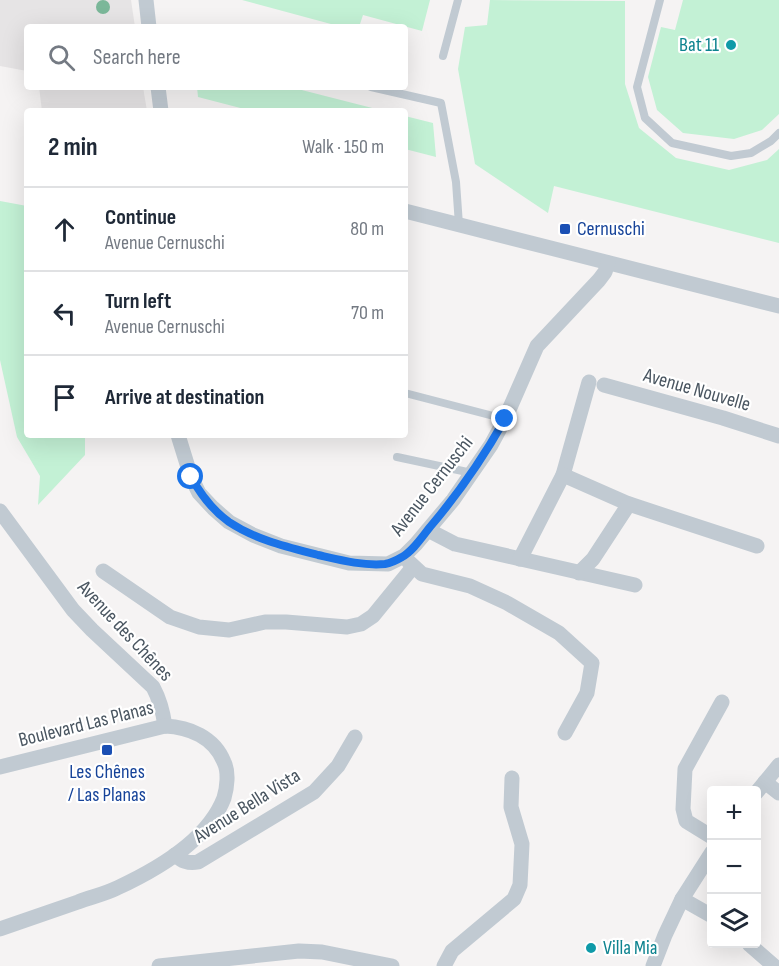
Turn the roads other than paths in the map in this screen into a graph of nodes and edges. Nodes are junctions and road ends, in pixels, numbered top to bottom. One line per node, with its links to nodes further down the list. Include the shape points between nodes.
1 (146, 0): 4 (street)
2 (458, 0): 5 (lane)
3 (660, 0): 9 (lane, via 638,87 645,118 672,143 731,156 752,153)
4 (150, 24)
5 (443, 56)
6 (158, 90): 8 (street)
7 (384, 90): 11 (lane, via 441,103 456,182)
8 (161, 108)
9 (779, 133)
10 (408, 212): 11 (street)
11 (459, 225): 12 (street)
12 (608, 263): 13 (street); 15 (street, Avenue Cernuschi, via 599,280 537,346)
13 (779, 306)
14 (408, 394): 15 (lane)
15 (505, 419): 19 (street, Avenue Cernuschi)
16 (779, 436): 20 (street, Avenue Nouvelle, via 596,383)
17 (179, 438): 26 (street, Avenue Cernuschi, via 199,493 229,522 253,535 281,546 349,562)
18 (397, 457): 19 (lane)
19 (472, 473): 23 (street, Avenue Cernuschi)
20 (563, 475): 21 (street); 25 (street)
21 (629, 504): 24 (street); 28 (street, via 593,559)
22 (0, 511): 31 (street, Avenue des Chênes, via 73,610 153,687)
23 (428, 531): 25 (street, via 455,544); 26 (street, Avenue Cernuschi)
24 (757, 546)
25 (520, 559): 28 (street)
26 (409, 561): 27 (street, via 373,616 347,627 286,622 229,630 199,627 170,617); 32 (street, via 422,574 470,586 507,603 559,633 592,663 587,693)
27 (103, 571)
28 (579, 573): 29 (street)
29 (634, 585)
30 (722, 702): 39 (street, via 685,769 686,821)
31 (165, 726): 35 (street, Boulevard Las Planas); 40 (street, Boulevard Las Planas, via 180,727 208,740 225,763 227,778 220,808)
32 (565, 733)
33 (355, 737): 40 (street, Avenue Bella Vista, via 338,766 314,792 198,861 182,861)
34 (779, 765): 37 (street)
35 (0, 767)
36 (512, 778): 48 (street, via 511,807 522,844 520,885 514,899 453,951)
37 (761, 787): 38 (street)
38 (779, 793)
39 (707, 834)
40 (175, 855): 44 (street, Boulevard Las Planas, via 116,888)
41 (707, 858): 42 (street)
42 (682, 899): 43 (street); 49 (street)
43 (707, 914)
44 (0, 929)
45 (754, 948): 50 (street)
46 (159, 966): 47 (street, via 299,951)
47 (392, 966)
48 (444, 966)
49 (653, 966)
50 (774, 966)

